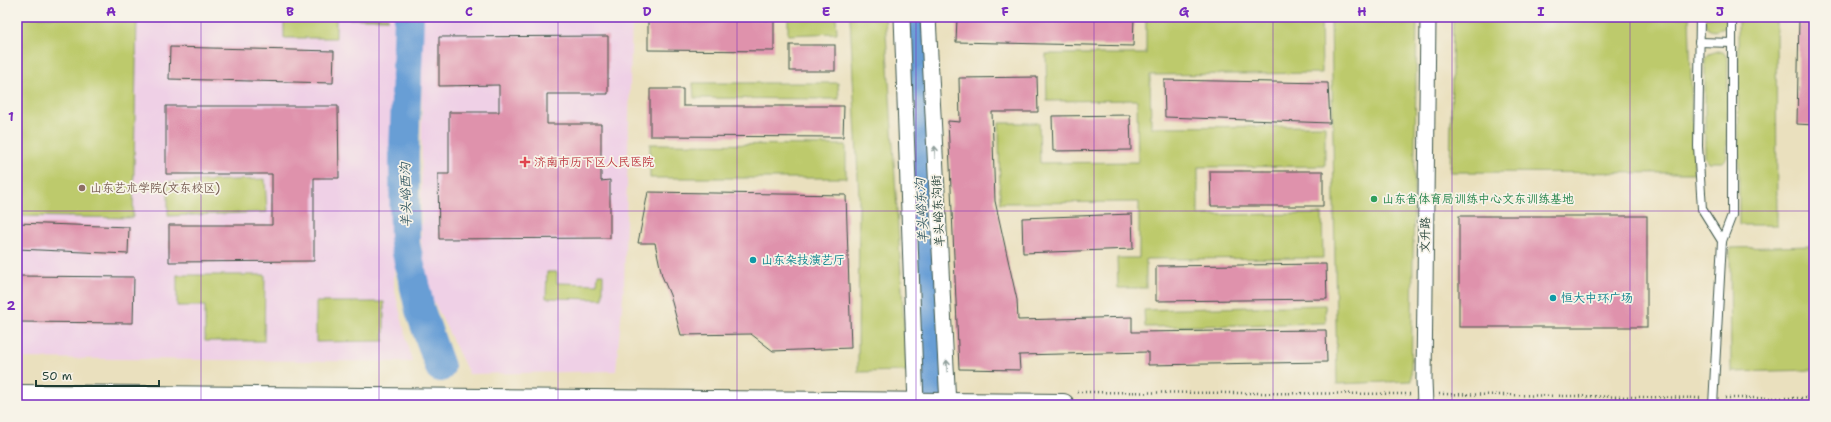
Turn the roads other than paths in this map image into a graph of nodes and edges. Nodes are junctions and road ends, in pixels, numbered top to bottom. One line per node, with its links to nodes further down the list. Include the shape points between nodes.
1 (902, 17): 16 (street)
2 (928, 17): 17 (street, 羊头峪东沟街, one-way to 2)
3 (1428, 17): 11 (street, 文升路)
4 (1700, 17): 6 (lane)
5 (1732, 17): 7 (lane)
6 (1700, 42): 7 (lane); 8 (lane, via 1698,146 1702,209)
7 (1732, 43): 8 (lane, via 1732,215)
8 (1722, 241): 12 (lane)
9 (17, 396): 13 (main road)
10 (1069, 399): 17 (main road)
11 (1425, 400)
12 (1713, 401)
13 (355, 402): 14 (main road)
14 (615, 403): 15 (main road)
15 (715, 403): 16 (main road)
16 (916, 404): 17 (main road)
17 (948, 404)

